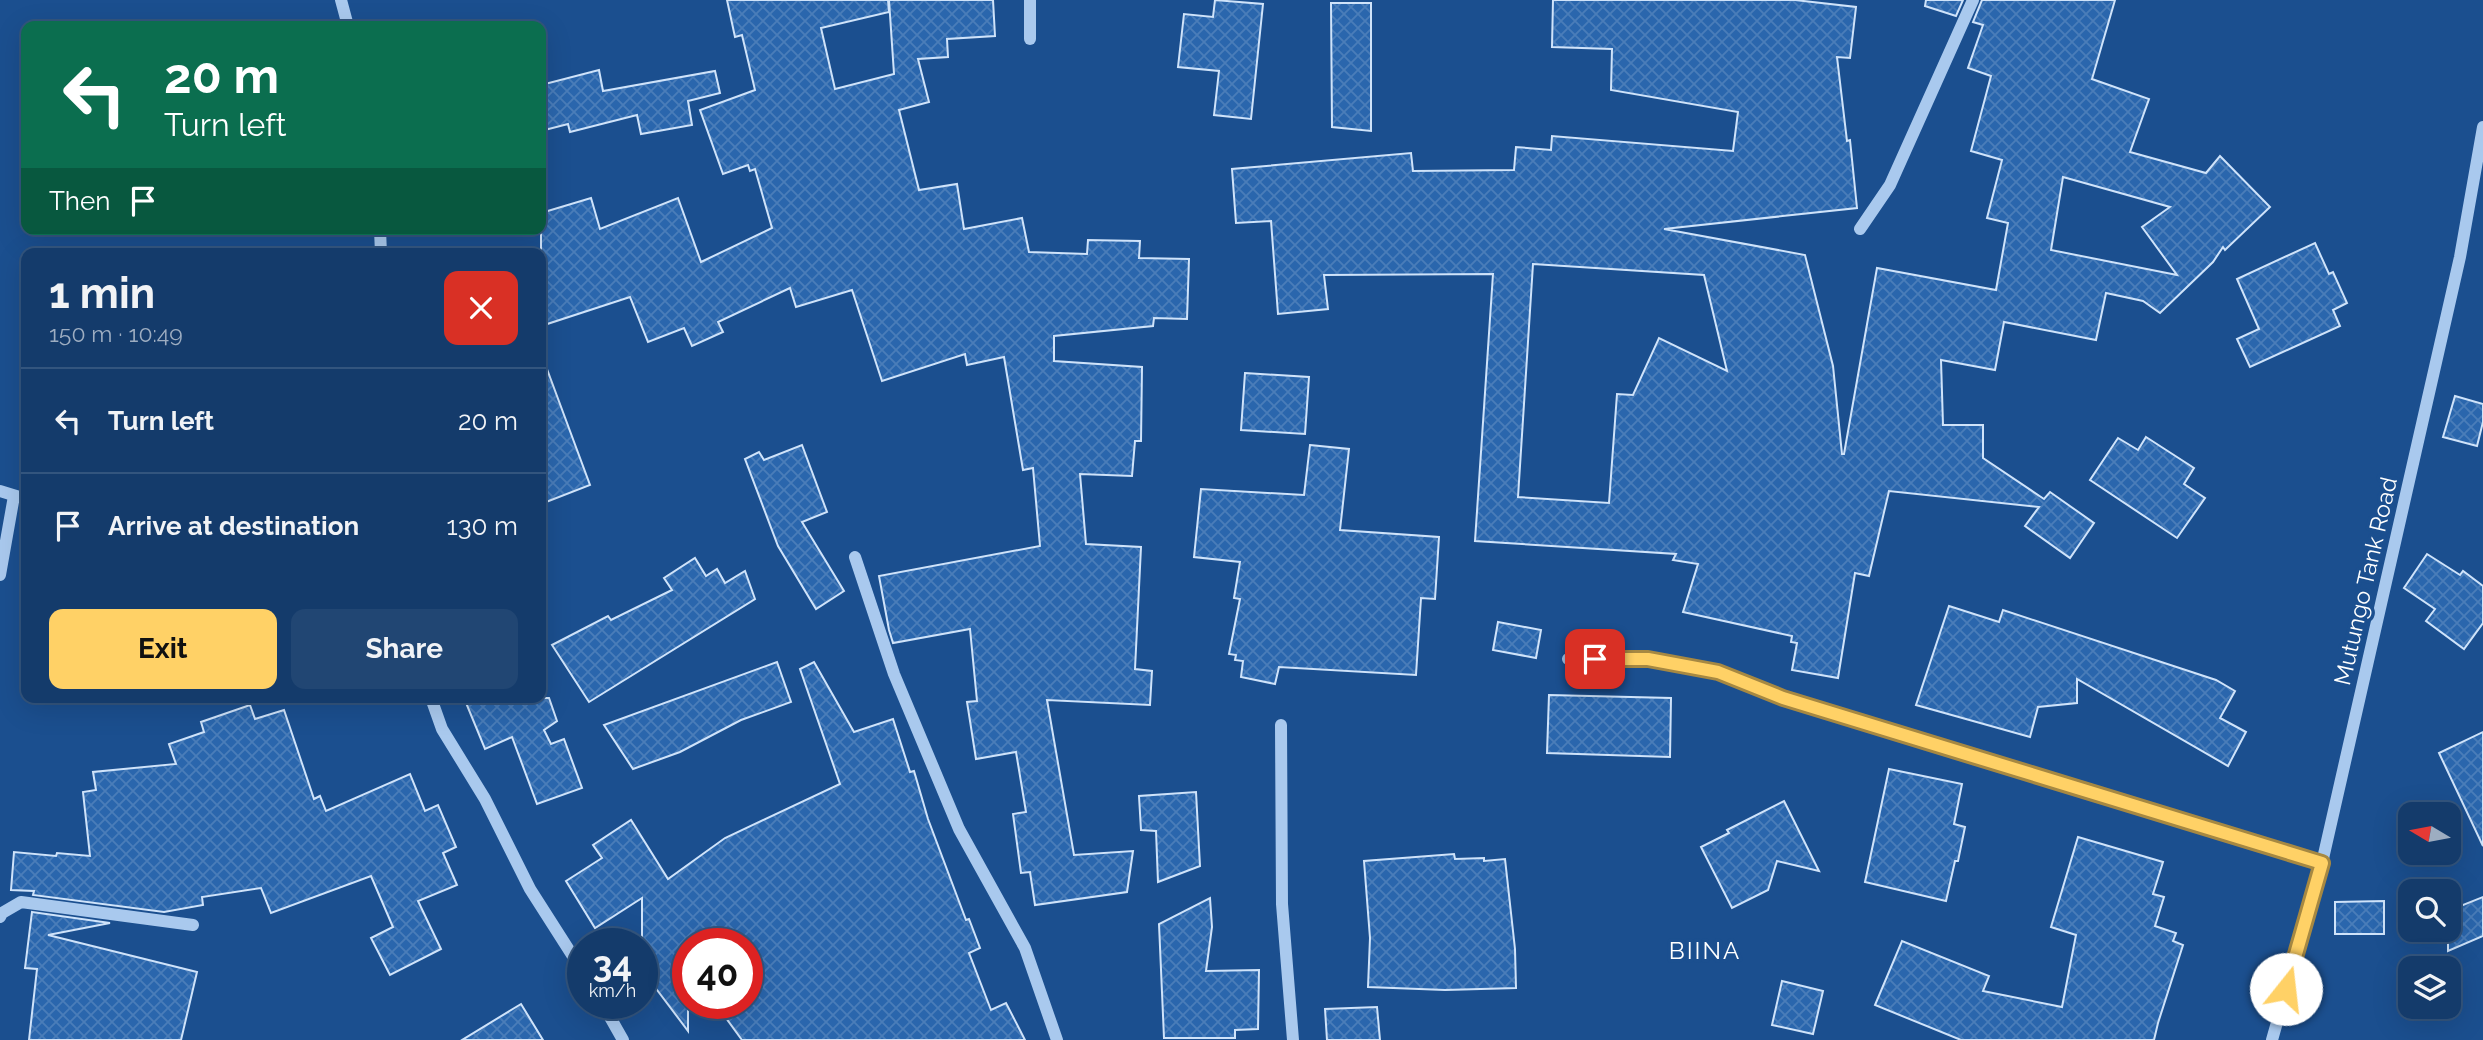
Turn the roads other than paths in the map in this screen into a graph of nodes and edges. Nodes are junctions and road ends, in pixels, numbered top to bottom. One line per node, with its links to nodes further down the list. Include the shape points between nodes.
1 (341, 0): 4 (street)
2 (1030, 0): 5 (street)
3 (1973, 0): 7 (street, via 1890,185)
4 (347, 21)
5 (1030, 39)
6 (2483, 127): 15 (street, Mutungo Tank Road, via 2460,257)
7 (1860, 229)
8 (0, 491): 9 (street)
9 (20, 497): 11 (street)
10 (855, 556): 21 (street, via 894,674 959,829 1026,948)
11 (0, 575)
12 (1568, 659): 15 (street, via 1648,659 1718,672 1783,698)
13 (433, 703): 18 (street, via 442,729 485,799 530,889)
14 (1281, 724): 22 (street, via 1282,904)
15 (2322, 863): 23 (street, Mutungo Tank Road)
16 (0, 917): 17 (street, via 21,902)
17 (193, 925)
18 (567, 947)
19 (612, 1019): 20 (street)
20 (624, 1040)
21 (1057, 1040)
22 (1293, 1040)
23 (2272, 1040)

